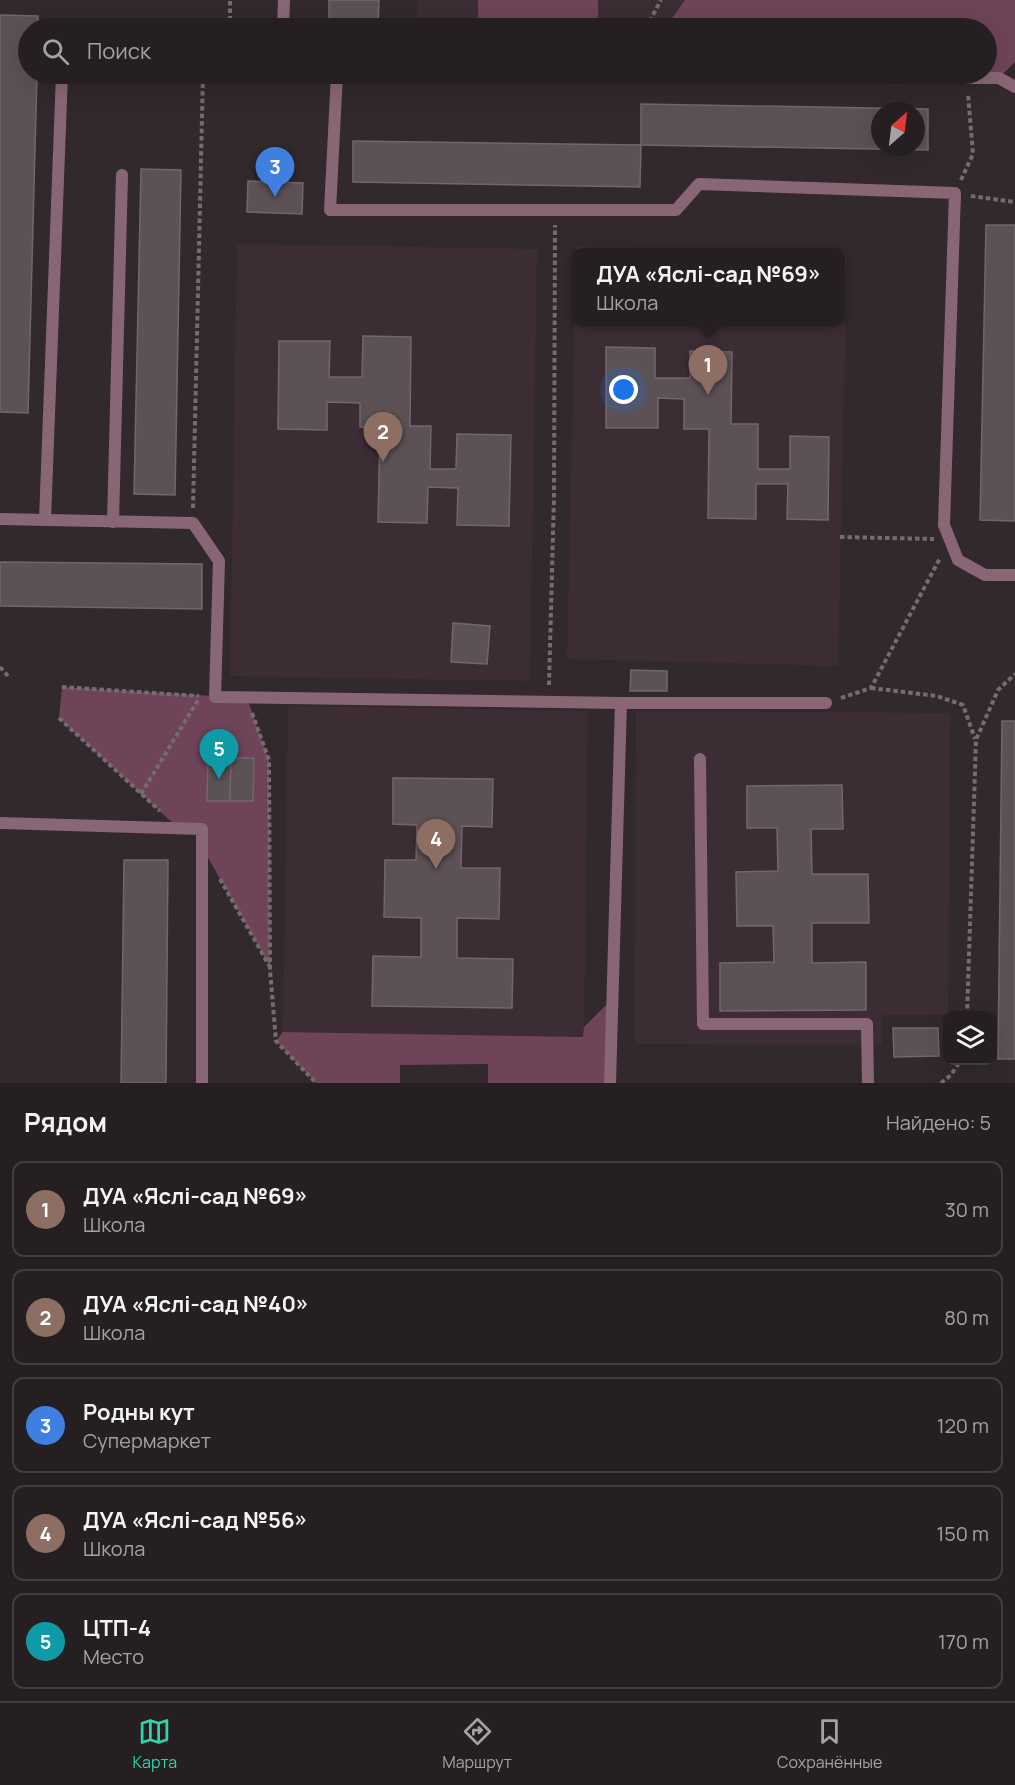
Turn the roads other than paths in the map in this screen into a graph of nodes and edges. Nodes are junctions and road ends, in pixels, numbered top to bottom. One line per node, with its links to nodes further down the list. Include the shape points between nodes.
1 (284, 0): 2 (lane)
2 (283, 18)
3 (997, 78): 6 (lane)
4 (62, 84): 9 (lane)
5 (336, 84): 11 (lane, via 330,210 676,210 699,184 955,194 944,525 958,560 985,575)
6 (1015, 87)
7 (122, 175): 10 (lane)
8 (0, 519): 9 (lane)
9 (45, 520): 10 (lane)
10 (113, 522): 12 (lane, via 193,523 219,561 215,697)
11 (1015, 575)
12 (621, 703): 13 (lane); 17 (lane)
13 (826, 703)
14 (700, 759): 18 (lane, via 703,1024 867,1024)
15 (0, 823): 16 (lane, via 201,829)
16 (202, 1083)
17 (609, 1083)
18 (868, 1083)

